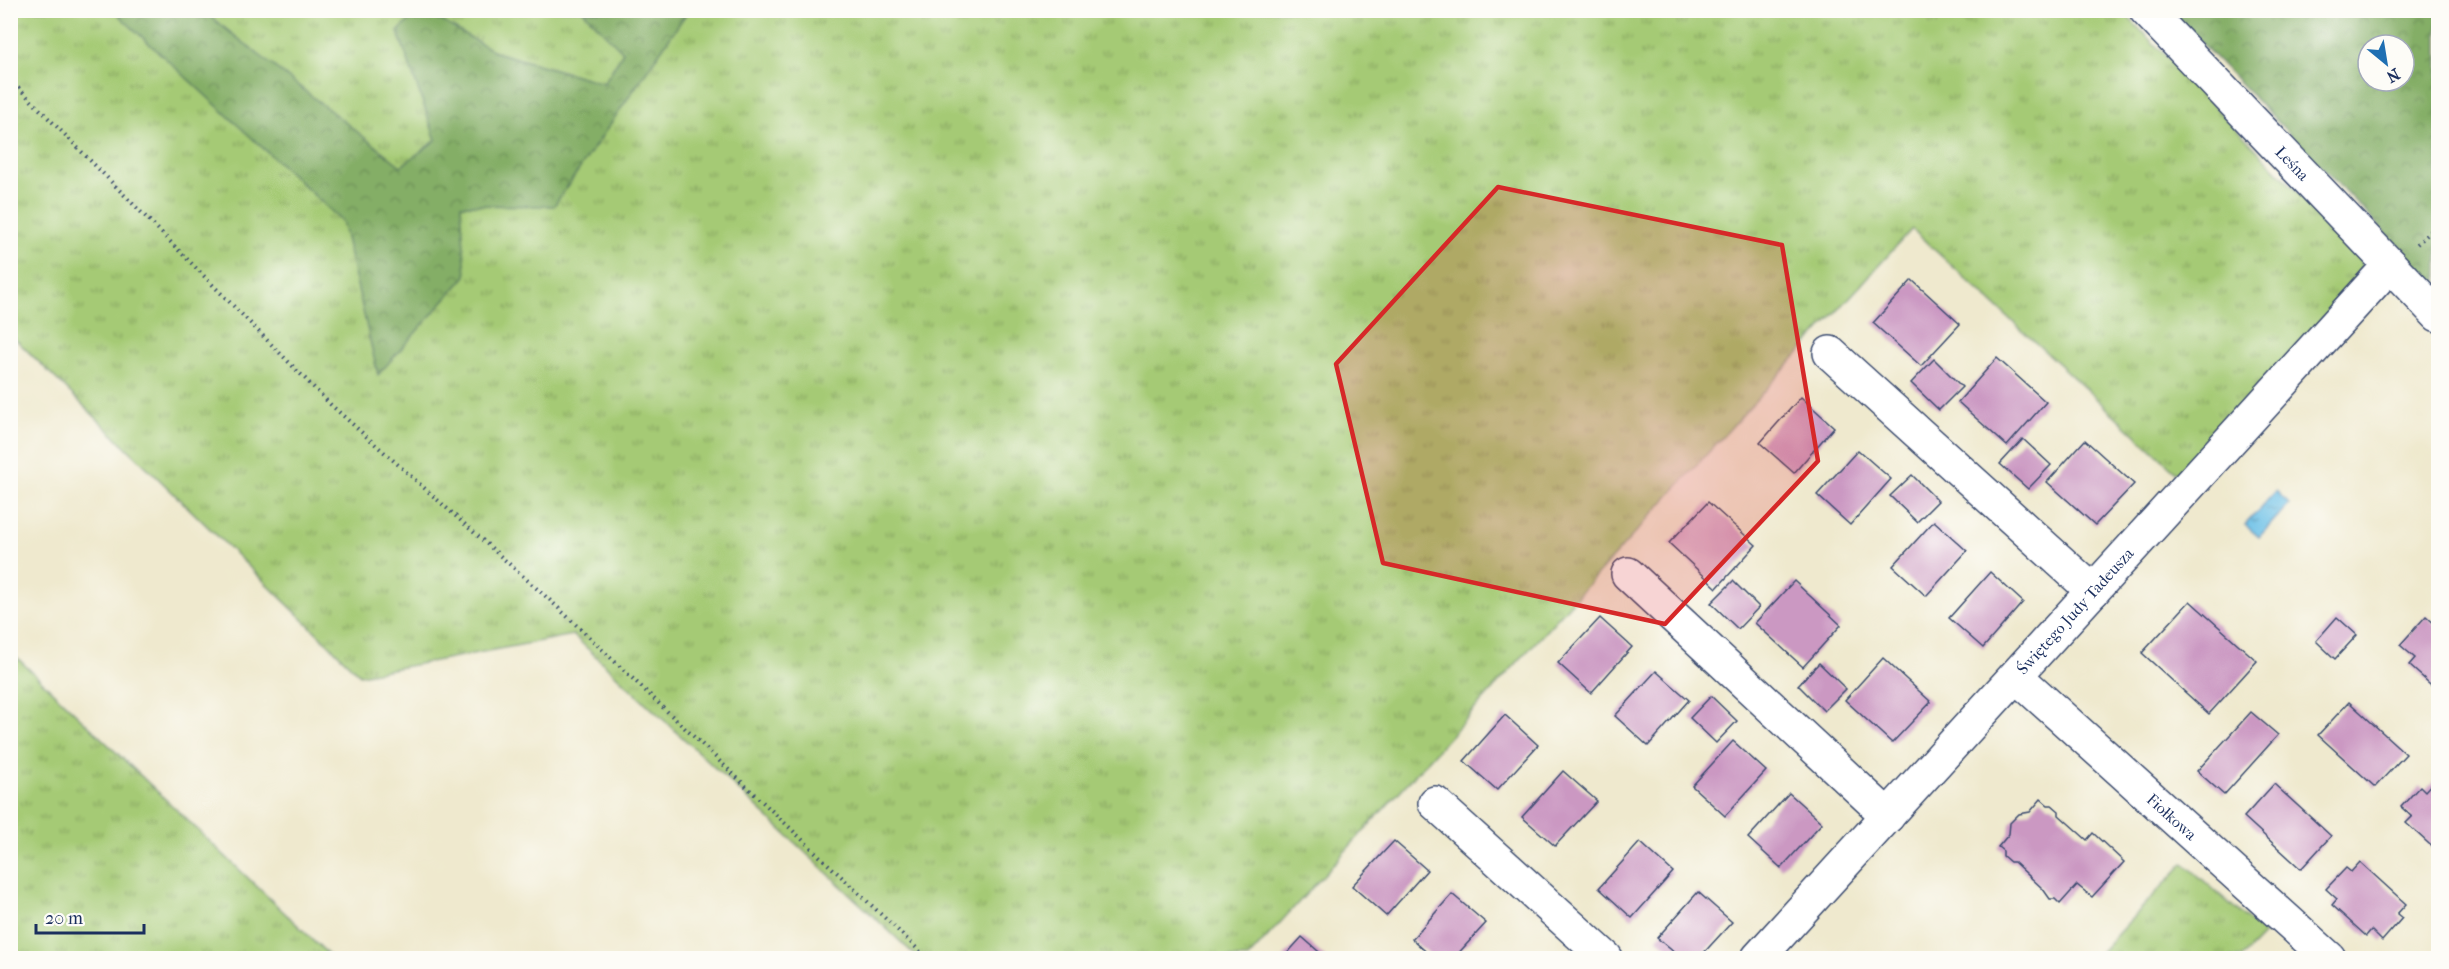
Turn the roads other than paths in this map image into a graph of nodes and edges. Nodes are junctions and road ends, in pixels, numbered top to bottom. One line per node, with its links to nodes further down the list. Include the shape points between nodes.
1 (2146, 10): 2 (street, Leśna)
2 (2390, 265): 3 (street, Leśna); 6 (street, Świętego Judy Tadeusza)
3 (2439, 315)
4 (1830, 353): 6 (street)
5 (1628, 574): 9 (street)
6 (2093, 591): 7 (street, Świętego Judy Tadeusza)
7 (2016, 676): 9 (street, Świętego Judy Tadeusza); 12 (street, Fiołkowa)
8 (1435, 803): 10 (street)
9 (1888, 816): 11 (street, Świętego Judy Tadeusza)
10 (1606, 958)
11 (1758, 958)
12 (2329, 958)

